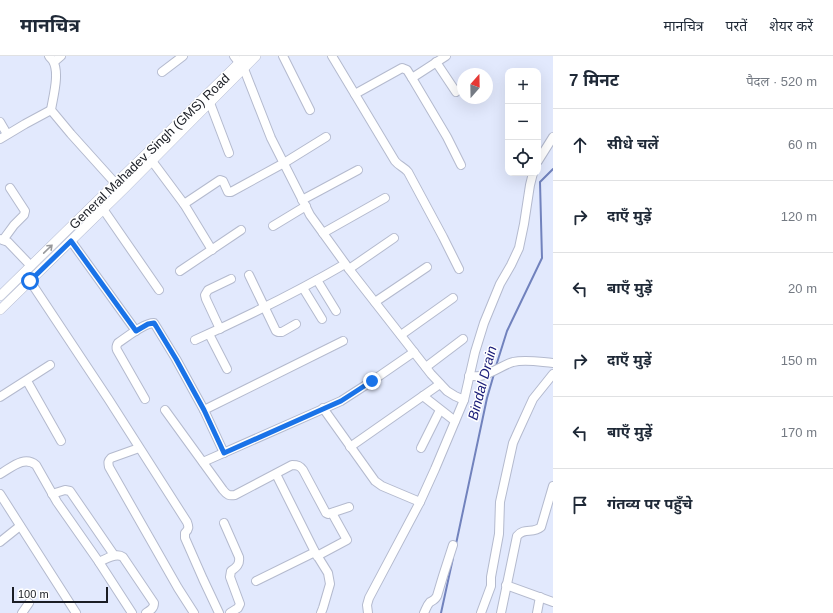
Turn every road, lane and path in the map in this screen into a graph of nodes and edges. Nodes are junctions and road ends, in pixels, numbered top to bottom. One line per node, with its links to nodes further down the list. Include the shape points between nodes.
1 (61, 56): 7 (street)
2 (183, 56): 10 (street)
3 (256, 56): 8 (street)
4 (283, 56): 16 (street)
5 (332, 56): 13 (street)
6 (446, 56): 9 (street)
7 (51, 59): 15 (street, via 56,70)
8 (241, 61): 14 (street); 25 (street, via 271,138); 29 (street, General Mahadev Singh (GMS) Road)
9 (436, 62): 11 (street); 12 (street)
10 (162, 72)
11 (412, 78): 13 (street, via 407,70 402,68); 26 (street)
12 (456, 92)
13 (355, 94): 45 (street, via 395,161 406,168)
14 (210, 103): 22 (street); 24 (street)
15 (51, 110): 18 (street); 29 (street)
16 (310, 110)
17 (0, 122): 18 (street)
18 (7, 134): 21 (street)
19 (326, 137): 25 (street)
20 (553, 137): 23 (street)
21 (0, 139)
22 (229, 153)
23 (541, 156)
24 (152, 161): 33 (street); 34 (street)
25 (284, 163): 32 (street); 33 (street, via 231,192 228,192 220,180)
26 (462, 165)
27 (358, 170): 32 (street)
28 (532, 176): 74 (street, via 519,248 484,323)
29 (116, 184): 42 (street, General Mahadev Singh (GMS) Road, one-way to 29)
30 (10, 188): 39 (street, via 25,213)
31 (385, 198): 37 (street)
32 (304, 203): 35 (street); 37 (street)
33 (184, 204): 41 (street)
34 (103, 209): 40 (street); 52 (street)
35 (273, 226)
36 (241, 230): 41 (street)
37 (323, 233): 43 (street)
38 (394, 238): 43 (street)
39 (2, 239): 42 (street)
40 (71, 241): 50 (street); 62 (street)
41 (212, 250): 46 (street)
42 (31, 266): 53 (street, General Mahadev Singh (GMS) Road)
43 (347, 266): 49 (street); 55 (street)
44 (427, 267): 55 (street)
45 (459, 269)
46 (180, 271)
47 (249, 275): 56 (street)
48 (230, 279): 61 (street, via 208,290 205,295)
49 (317, 280): 51 (street); 58 (street)
50 (30, 281): 57 (street); 88 (street)
51 (303, 288): 56 (street); 59 (street)
52 (159, 290)
53 (0, 296)
54 (453, 298): 64 (street)
55 (375, 302): 64 (street)
56 (264, 307): 60 (street, via 278,332); 61 (street)
57 (0, 310)
58 (336, 311)
59 (322, 319)
60 (296, 324)
61 (220, 329): 63 (street)
62 (136, 331): 79 (street, via 118,343 116,348); 83 (street, via 154,323)
63 (210, 334): 66 (street); 72 (street)
64 (401, 335): 68 (street)
65 (463, 339): 71 (street)
66 (195, 340)
67 (343, 341): 83 (street)
68 (414, 352): 71 (street); 81 (street, via 341,401)
69 (553, 363): 74 (street, via 512,362 481,376)
70 (50, 365): 75 (street)
71 (426, 367): 76 (street)
72 (227, 368)
73 (553, 374): 122 (street, via 533,398 513,443 500,502 499,534 491,586)
74 (469, 376): 80 (street)
75 (26, 381): 78 (street); 86 (street)
76 (440, 384): 77 (street); 80 (street)
77 (423, 396): 84 (street); 87 (street)
78 (0, 397)
79 (145, 399)
80 (464, 400): 85 (street)
81 (323, 408): 87 (street); 90 (street)
82 (165, 410): 91 (street)
83 (204, 410): 90 (street)
84 (440, 410): 85 (street); 89 (street)
85 (455, 421): 97 (street)
86 (61, 441)
87 (350, 447): 97 (street, via 374,481)
88 (139, 448): 116 (street, via 111,458 108,460 109,467); 117 (street, via 187,522 189,528 185,538)
89 (421, 448)
90 (224, 453): 91 (street)
91 (203, 462): 93 (street, via 227,495 231,496)
92 (0, 474): 96 (street, via 20,462 31,461 36,464)
93 (276, 474): 99 (street, via 292,465 300,466 326,513); 104 (street)
94 (553, 486): 108 (street, via 541,527 538,530 524,530 517,536)
95 (0, 494): 101 (street)
96 (52, 494): 105 (street, via 70,491); 106 (street)
97 (420, 502): 120 (street, via 369,598)
98 (348, 507): 99 (street)
99 (332, 513): 104 (street, via 347,540)
100 (224, 523): 118 (street, via 239,561 230,576 240,604)
101 (20, 526): 102 (street); 113 (street)
102 (0, 542)
103 (454, 545): 121 (street, via 436,600 430,602)
104 (316, 554): 107 (street); 119 (street, via 328,573 330,584)
105 (114, 556): 106 (street); 115 (street, via 120,554 123,557 154,603 152,609)
106 (99, 562): 114 (street)
107 (256, 581)
108 (506, 585): 109 (street); 123 (street)
109 (540, 597): 110 (street); 124 (street)
110 (553, 602)
111 (29, 603): 112 (street)
112 (22, 613)
113 (76, 613)
114 (132, 613)
115 (146, 613)
116 (194, 613)
117 (219, 613)
118 (230, 613)
119 (321, 613)
120 (368, 613)
121 (424, 613)
122 (482, 613)
123 (501, 613)
124 (537, 613)

